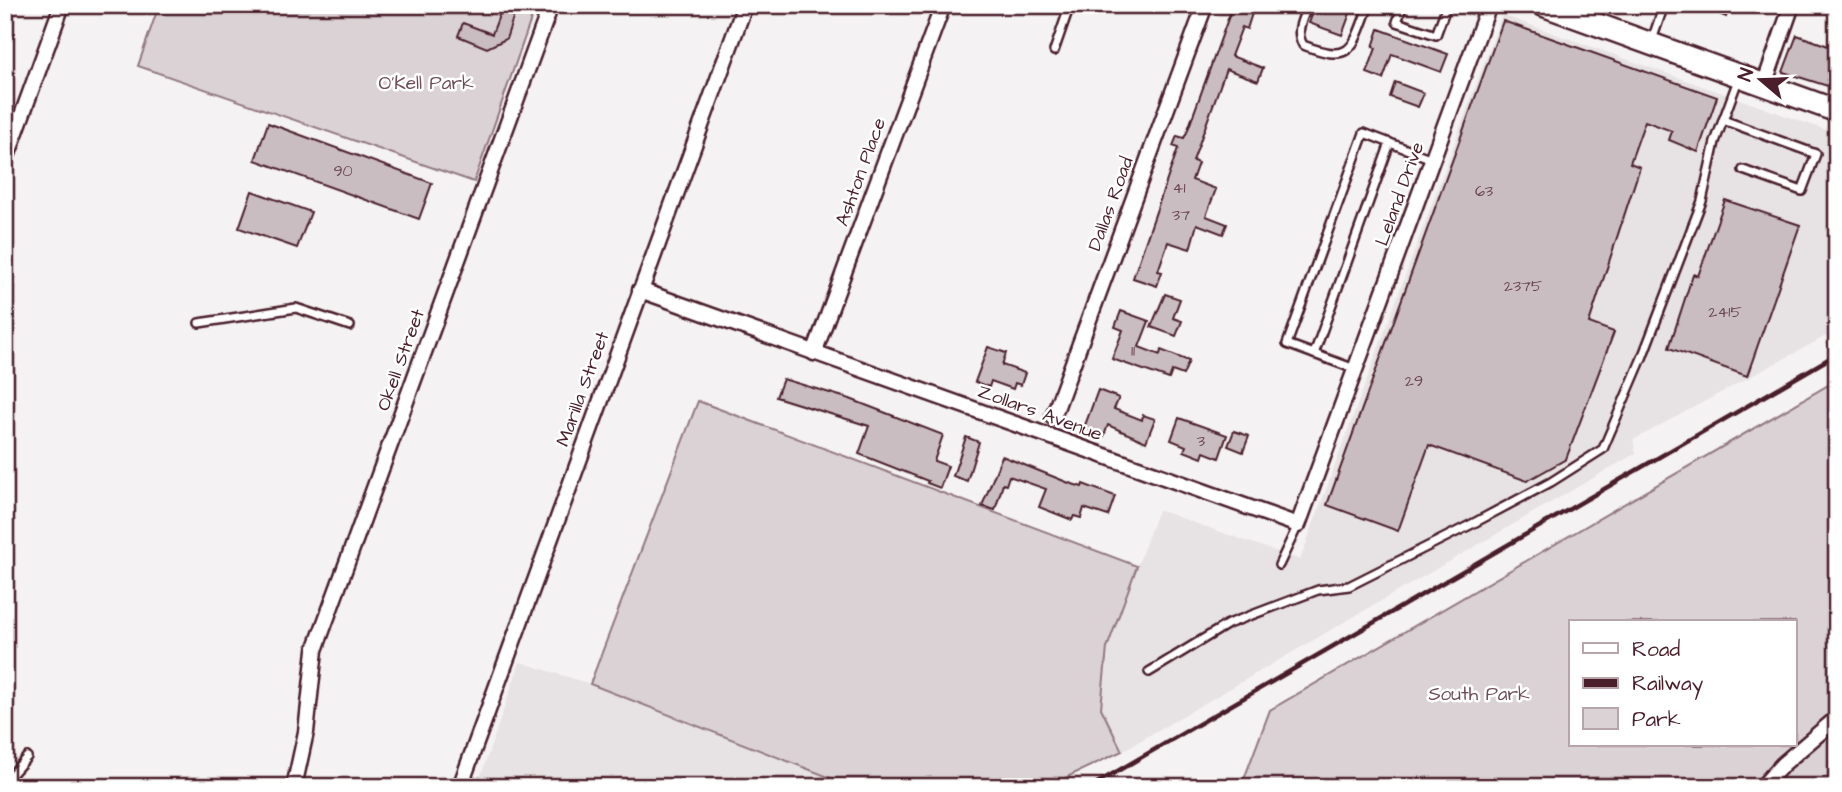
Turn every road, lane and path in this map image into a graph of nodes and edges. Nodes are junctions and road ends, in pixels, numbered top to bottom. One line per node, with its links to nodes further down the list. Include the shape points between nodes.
1 (62, 5): 23 (street)
2 (551, 5): 38 (street, Okell Street, via 315,650)
3 (745, 5): 25 (street, Marilla Street)
4 (943, 5): 28 (street, Ashton Place)
5 (1070, 5): 16 (lane)
6 (1205, 5): 31 (street, Dallas Road)
7 (1308, 5): 8 (lane, via 1298,37 1303,45 1338,55 1349,49)
8 (1368, 5)
9 (1403, 5): 10 (lane, via 1397,22 1436,35)
10 (1447, 5)
11 (1489, 5): 22 (street, Leland Drive)
12 (1543, 5): 15 (main road)
13 (1664, 5): 15 (lane)
14 (1792, 5): 18 (street)
15 (1650, 44): 17 (main road)
16 (1054, 51)
17 (1740, 76): 18 (main road); 20 (lane)
18 (1764, 85): 19 (main road)
19 (1837, 111)
20 (1723, 120): 24 (lane, via 1816,153 1802,191); 34 (lane, via 1702,201 1603,449 1551,482 1349,586 1318,590 1228,624)
21 (1390, 143): 22 (lane); 29 (lane); 29 (lane, via 1364,133 1296,319 1287,344)
22 (1433, 160): 30 (street, Leland Drive)
23 (5, 162)
24 (1743, 170)
25 (640, 290): 28 (street, Zollars Avenue); 39 (street, Marilla Street)
26 (198, 323): 27 (lane, via 296,308)
27 (350, 326)
28 (814, 353): 32 (street, Zollars Avenue)
29 (1314, 354): 30 (lane)
30 (1355, 369): 32 (street, Leland Drive)
31 (1053, 417)
32 (1298, 526): 33 (lane)
33 (1279, 565)
34 (1149, 671)
35 (1837, 718): 40 (street)
36 (27, 757): 37 (lane)
37 (5, 782)
38 (295, 787)
39 (460, 787)
40 (1762, 787)

